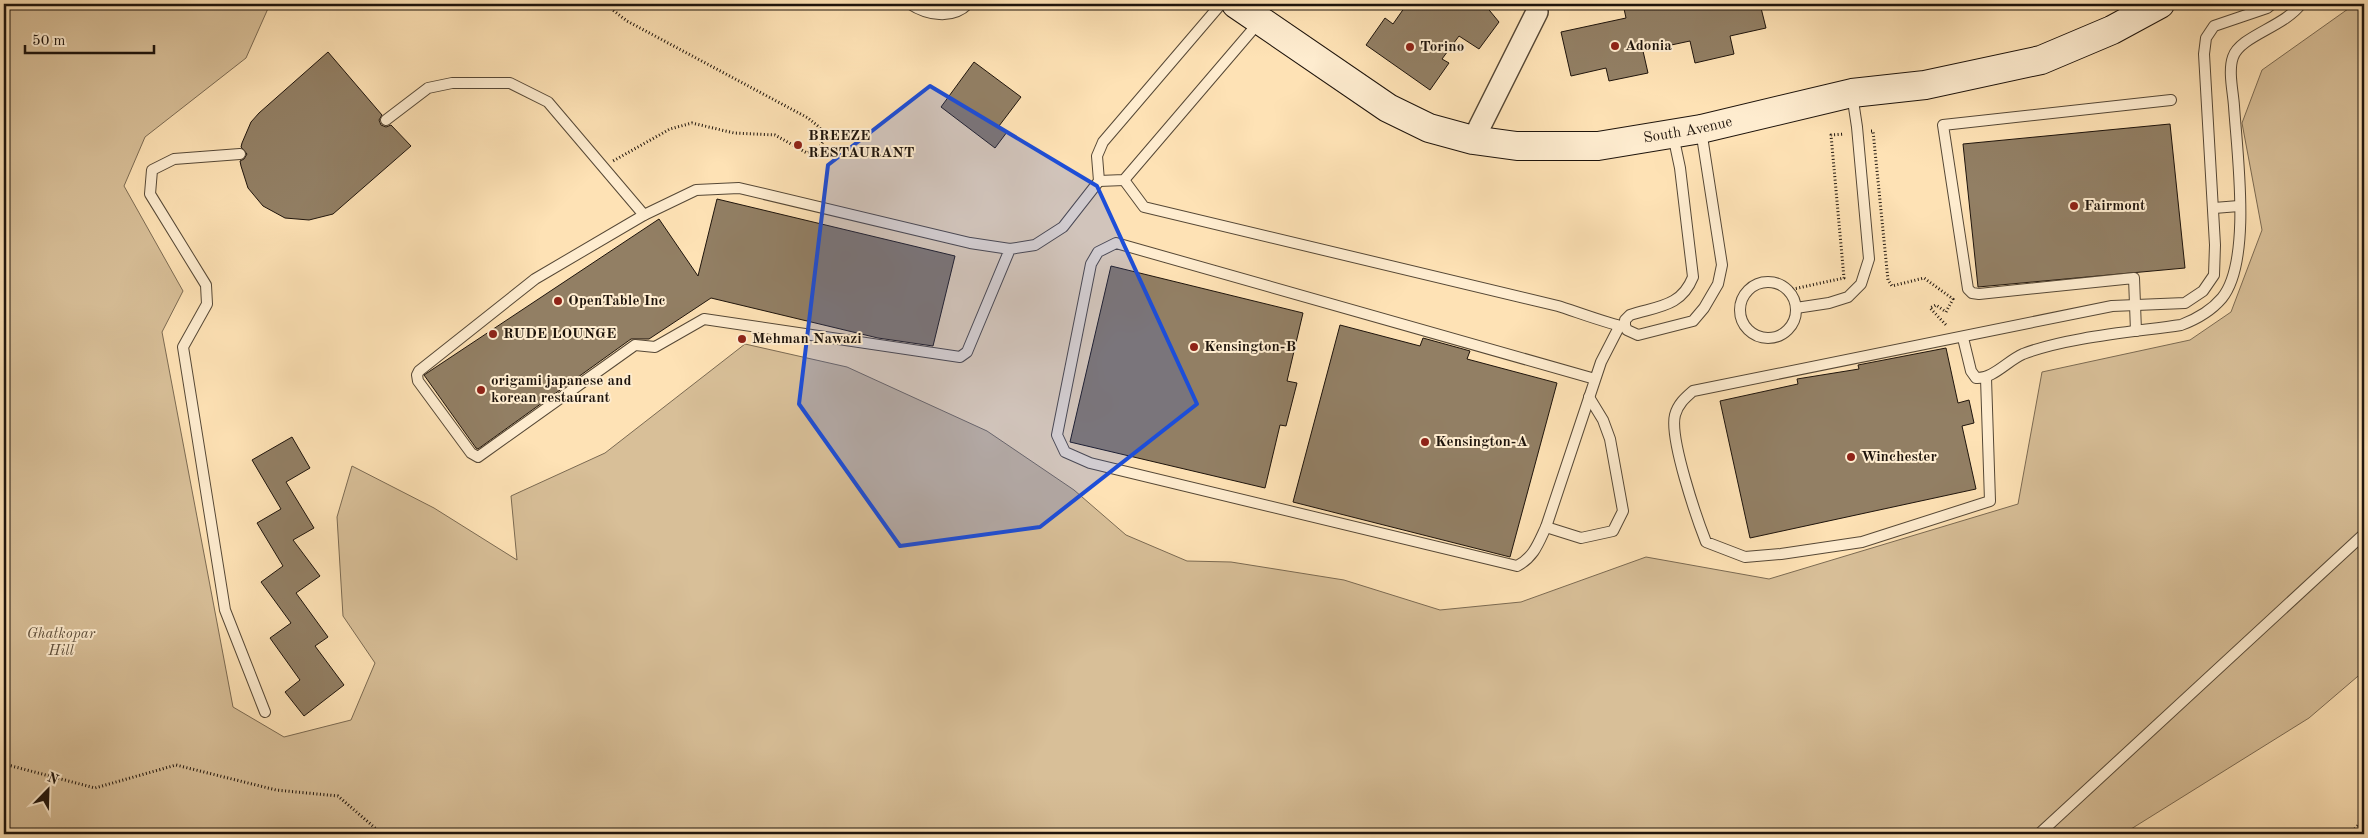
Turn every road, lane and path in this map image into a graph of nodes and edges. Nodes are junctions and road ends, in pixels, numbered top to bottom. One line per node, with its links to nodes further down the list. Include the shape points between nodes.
1 (605, 4): 19 (path, via 628,21 808,118 826,137 819,148 807,153 775,136 692,124 670,129)
2 (910, 4): 3 (lane, via 922,11 943,15 962,10)
3 (968, 4)
4 (1221, 4): 21 (lane, via 1103,142 1097,156)
5 (1236, 4): 11 (street, South Avenue)
6 (1538, 4): 15 (street, via 1537,12)
7 (2130, 4): 15 (street, via 1995,56 1859,80 1738,111 1606,134 1502,133)
8 (2160, 4): 12 (street, South Avenue, via 2112,30 2041,60 1925,85)
9 (2272, 4): 23 (lane, via 2214,26 2206,38 2204,54)
10 (2300, 4): 22 (lane, via 2284,21 2240,45 2233,57)
11 (1261, 12): 15 (street, via 1427,117); 17 (street, South Avenue, via 1388,108 1429,128 1473,140 1517,146 1598,146); 20 (lane)
12 (1852, 93): 16 (street, South Avenue); 28 (lane, via 1869,259 1861,284 1848,297)
13 (2171, 100): 27 (lane, via 1943,125 1968,289 1972,293 2134,278)
14 (386, 120): 19 (lane, via 428,88 452,83 510,83 548,102)
15 (1479, 128)
16 (1701, 129): 17 (street, South Avenue); 29 (lane, via 1722,266 1718,284 1700,315 1693,320 1638,335)
17 (1672, 134): 29 (lane, via 1680,168 1693,277 1689,288 1678,300 1630,315)
18 (240, 154): 38 (lane, via 174,159 152,170 150,194 206,285 207,304 183,347 225,610)
19 (602, 167): 24 (lane)
20 (1124, 180): 21 (lane); 29 (lane, via 1144,207 1558,306)
21 (1099, 181): 25 (lane, via 1063,227 1035,245)
22 (2239, 206): 23 (lane); 30 (lane, via 2240,244 2234,272 2223,296 2198,319 2181,325)
23 (2214, 208): 27 (lane, via 2214,275 2203,292 2185,303)
24 (644, 215): 25 (lane, via 696,190 739,188 970,243); 25 (lane, via 535,279 419,371 418,381 473,455 478,456 635,346 655,347 701,320 960,357 967,352)
25 (1010, 249)
26 (1888, 280): 32 (path, via 1892,286 1924,278 1953,299 1946,312 1936,305 1930,308 1948,327)
27 (2135, 306): 30 (lane); 31 (lane, via 2112,306)
28 (1796, 308): 28 (lane, via 1796,316 1786,331 1769,338 1752,333 1746,327 1740,310 1746,292 1762,282 1781,285 1794,298)
29 (1622, 326): 34 (lane)
30 (2136, 331): 33 (lane, via 2046,347 2021,355)
31 (1963, 338): 32 (lane); 33 (lane, via 1971,371 1976,378)
32 (1952, 340): 33 (lane, via 1693,391 1680,402 1674,417 1691,504 1706,542 1745,557 1781,554 1862,542 1990,501)
33 (1986, 378)
34 (1595, 379): 35 (lane); 36 (lane, via 1116,243 1098,252 1091,264 1057,436 1065,452 1090,463 1517,566 1534,553)
35 (1589, 397): 36 (lane); 36 (lane, via 1610,439 1623,511 1612,531 1581,538)
36 (1546, 527)
37 (2364, 534): 42 (lane)
38 (265, 712)
39 (4, 764): 41 (path, via 95,788 176,765 276,790 338,796)
40 (2364, 819): 43 (path)
41 (382, 834)
42 (2039, 834)
43 (2350, 834)

